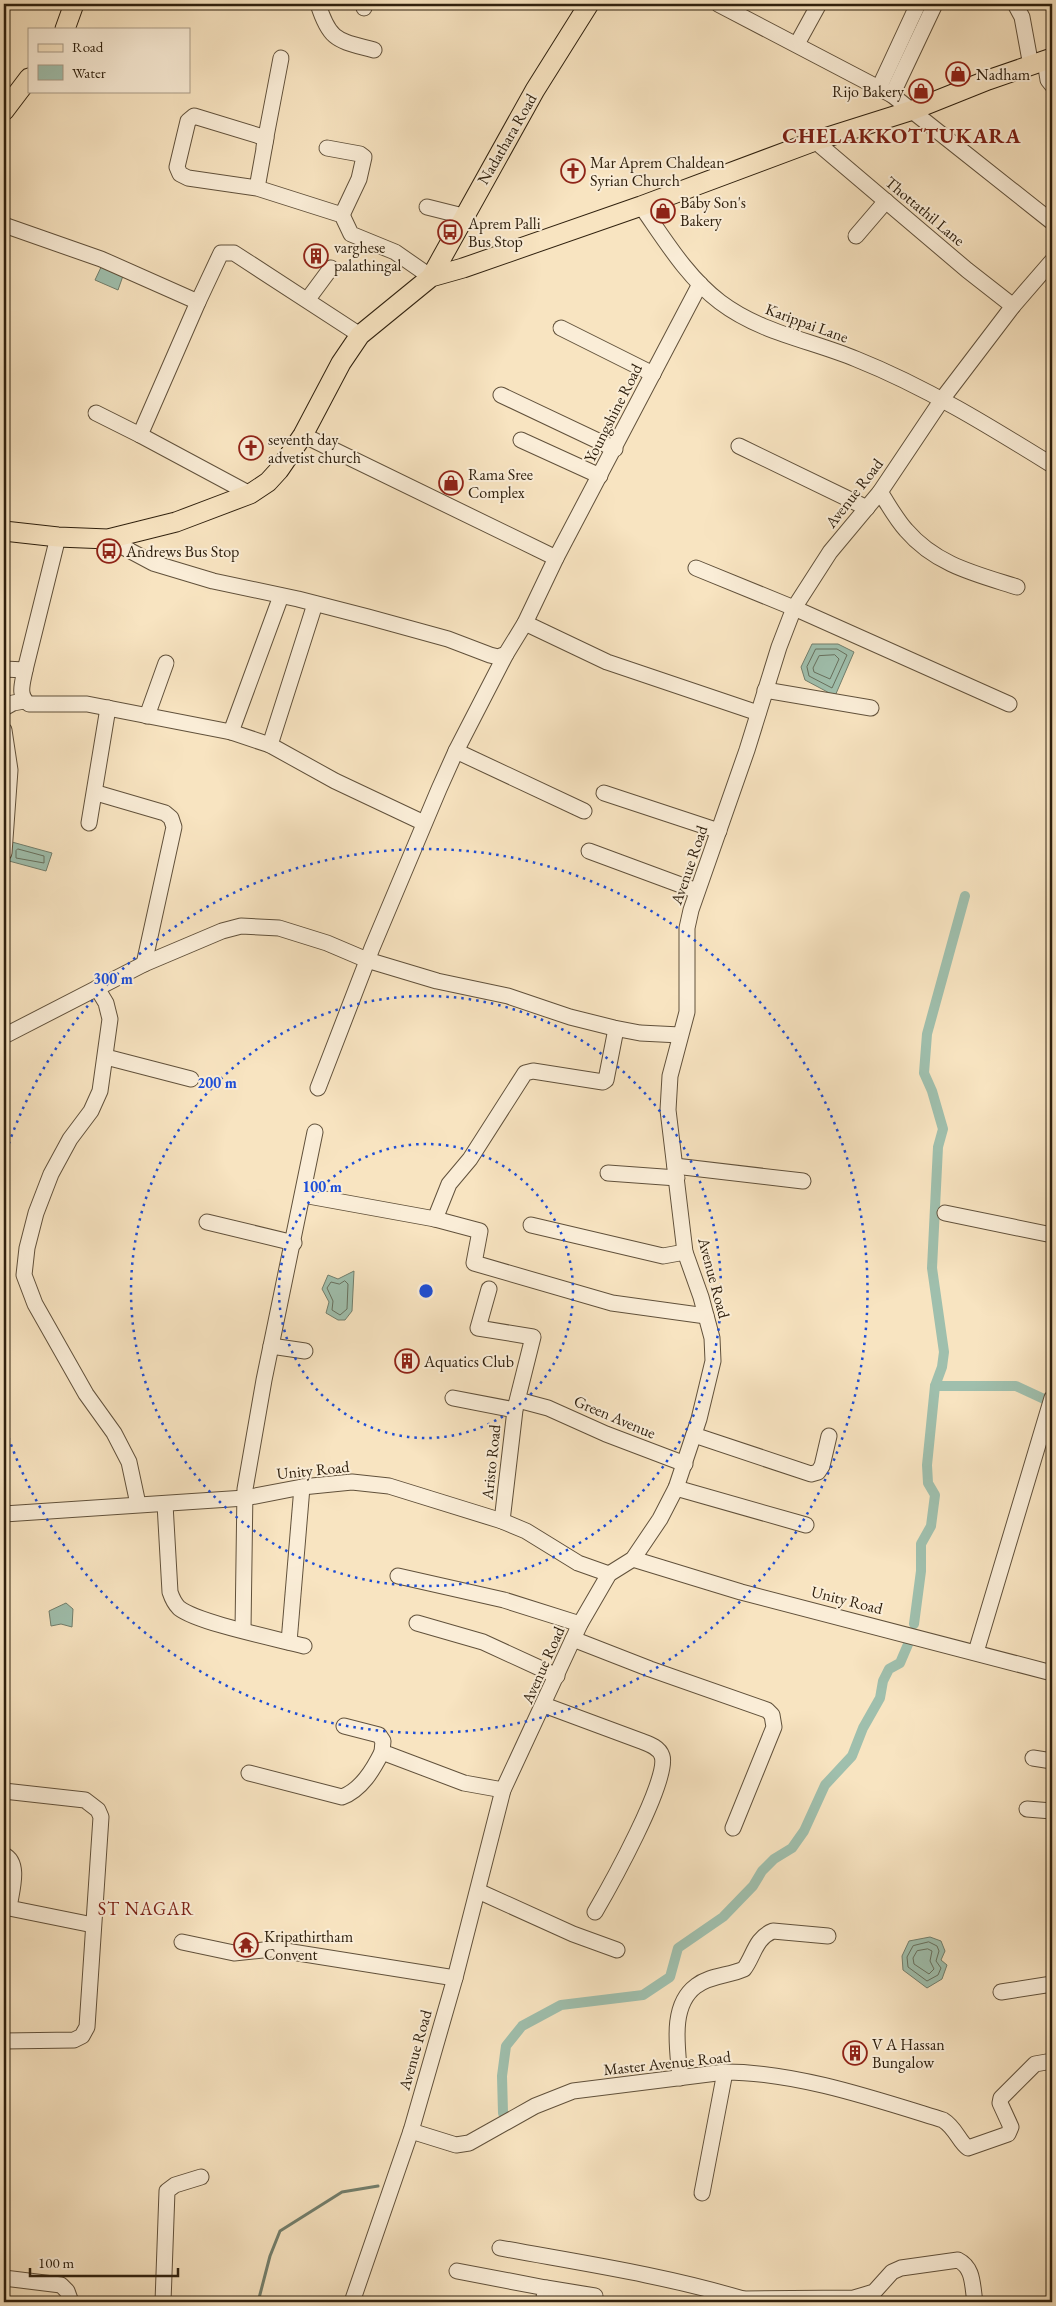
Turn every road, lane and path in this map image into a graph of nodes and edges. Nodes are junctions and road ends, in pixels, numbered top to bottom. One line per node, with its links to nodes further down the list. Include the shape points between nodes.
1 (74, 4): 9 (main road)
2 (318, 4): 11 (street, via 333,36)
3 (589, 4): 27 (main road, Nadathara Road)
4 (718, 4): 10 (street)
5 (819, 4): 10 (street)
6 (918, 4): 16 (street)
7 (935, 4): 16 (street)
8 (1014, 4): 13 (street)
9 (65, 28)
10 (797, 44): 16 (street)
11 (374, 50)
12 (281, 58): 20 (street)
13 (1043, 62): 15 (street); 17 (main road)
14 (28, 79): 18 (main road)
15 (1052, 85)
16 (885, 91): 17 (street)
17 (913, 110): 19 (main road); 28 (street)
18 (4, 111)
19 (815, 141): 23 (street, Thottathil Lane); 24 (main road)
20 (264, 147): 22 (street); 22 (street, via 266,138 194,116 188,121 177,167 180,174 188,178)
21 (327, 148): 26 (street, via 364,157 359,179)
22 (257, 188): 26 (street)
23 (886, 202): 30 (street); 37 (street, Thottathil Lane)
24 (642, 206): 33 (main road); 34 (street, Karippai Lane, via 661,237)
25 (427, 207): 27 (street)
26 (342, 215): 33 (street, via 351,234 395,252)
27 (463, 216): 33 (main road, Nadathara Road)
28 (1052, 222)
29 (4, 225): 36 (street, via 101,259)
30 (856, 236)
31 (1052, 261): 37 (street, Avenue Road)
32 (331, 268): 35 (street)
33 (431, 277): 39 (main road)
34 (700, 284): 40 (street, Youngshine Road); 42 (street, Karippai Lane, via 720,302 773,332 856,359)
35 (308, 299): 36 (street, via 234,253 227,252 221,254); 39 (street)
36 (198, 302): 44 (street)
37 (1013, 306): 42 (street, Avenue Road)
38 (561, 328): 40 (street)
39 (360, 335): 45 (main road, via 341,363)
40 (652, 374): 48 (street, Youngshine Road)
41 (502, 395): 48 (street)
42 (943, 398): 49 (street, Karippai Lane); 51 (street, Avenue Road)
43 (96, 413): 44 (street)
44 (140, 434): 52 (street)
45 (303, 435): 52 (main road, via 268,482); 57 (street)
46 (521, 440): 50 (street)
47 (739, 446): 53 (street)
48 (615, 449): 50 (street, Youngshine Road)
49 (1052, 465)
50 (600, 476): 57 (street, Youngshine Road)
51 (880, 492): 53 (street, Avenue Road); 59 (street, via 905,530 935,557 953,567)
52 (250, 494): 56 (main road, via 176,522)
53 (867, 508): 62 (street, Avenue Road, via 830,552)
54 (4, 531): 55 (main road)
55 (58, 537): 56 (main road); 67 (street)
56 (108, 539): 60 (street, via 130,553 182,572)
57 (556, 558): 63 (street, Youngshine Road)
58 (696, 568): 62 (street)
59 (1017, 588)
60 (281, 596): 61 (street); 77 (street)
61 (315, 604): 64 (street, via 448,639 490,655); 78 (street)
62 (794, 608): 68 (street, Avenue Road); 70 (street)
63 (525, 623): 64 (street, Youngshine Road); 74 (street, via 607,662)
64 (506, 654): 79 (street, Youngshine Road)
65 (166, 664): 75 (street)
66 (4, 669): 67 (street)
67 (25, 670): 69 (street, via 21,693)
68 (765, 690): 73 (street); 74 (street, Avenue Road)
69 (24, 701): 71 (street); 72 (street, via 34,705 87,704)
70 (1009, 704)
71 (4, 708)
72 (108, 708): 75 (street); 84 (street)
73 (871, 708)
74 (758, 713): 85 (street, Avenue Road)
75 (148, 716): 77 (street)
76 (4, 730): 87 (street, via 10,770)
77 (231, 732): 78 (street)
78 (270, 745): 83 (street)
79 (456, 751): 82 (street); 83 (street, Youngshine Road)
80 (604, 793): 85 (street)
81 (100, 794): 90 (street, via 165,813 174,827)
82 (584, 811)
83 (424, 823): 89 (street, Youngshine Road)
84 (89, 824)
85 (719, 831): 88 (street, Avenue Road)
86 (589, 850): 88 (street)
87 (4, 853)
88 (698, 890): 93 (street, Avenue Road, via 687,928 687,1012)
89 (367, 960): 90 (street, via 278,928 241,926 222,930); 92 (street, via 437,981 508,996); 97 (street, Youngshine Road)
90 (144, 964): 91 (street)
91 (97, 988): 94 (street); 95 (street, via 110,1019)
92 (616, 1029): 93 (street); 104 (street, via 603,1082 533,1070 525,1073 470,1159 449,1184)
93 (680, 1035): 99 (street, Avenue Road, via 670,1076 668,1110)
94 (4, 1036)
95 (106, 1057): 96 (street); 124 (street, via 100,1091 51,1174 36,1213 24,1276 35,1304 86,1394 114,1433 125,1455)
96 (191, 1079)
97 (318, 1088)
98 (315, 1132): 102 (street)
99 (676, 1172): 100 (street); 101 (street); 109 (street, Avenue Road)
100 (608, 1174)
101 (803, 1181)
102 (303, 1195): 104 (street); 108 (street)
103 (945, 1213): 107 (street)
104 (435, 1219): 111 (street, via 480,1230 474,1262 612,1303)
105 (207, 1222): 108 (street)
106 (531, 1225): 109 (street, via 657,1256)
107 (1052, 1235)
108 (294, 1244): 112 (street)
109 (685, 1252): 111 (street, Avenue Road)
110 (489, 1288): 116 (street, via 478,1328 533,1337)
111 (706, 1316): 117 (street, Avenue Road, via 712,1338 713,1361)
112 (271, 1346): 113 (street); 123 (street)
113 (304, 1351)
114 (453, 1398): 116 (street, Aristo Road)
115 (1052, 1398): 119 (street)
116 (521, 1404): 120 (street, Green Avenue, via 548,1408); 127 (street, Aristo Road)
117 (694, 1435): 118 (street, via 811,1474 822,1466); 120 (street, Avenue Road)
118 (829, 1436)
119 (1047, 1440): 138 (street)
120 (685, 1464): 122 (street, Avenue Road)
121 (302, 1487): 123 (street, Unity Road); 127 (street, Unity Road, via 352,1482 389,1486); 136 (street)
122 (676, 1488): 128 (street); 129 (street, Avenue Road)
123 (245, 1498): 125 (street, Unity Road); 134 (street)
124 (138, 1504): 125 (street, Unity Road); 126 (street, Unity Road)
125 (165, 1504): 134 (street, via 172,1601 192,1614)
126 (4, 1514)
127 (502, 1521): 130 (street, Unity Road, via 526,1531 578,1563)
128 (806, 1525)
129 (633, 1559): 130 (street, Avenue Road); 138 (street, Unity Road, via 741,1592)
130 (609, 1574): 133 (street, Avenue Road)
131 (398, 1576): 133 (street, via 504,1600)
132 (417, 1623): 140 (street, via 483,1642)
133 (580, 1624): 135 (street, Avenue Road)
134 (244, 1630): 136 (street)
135 (573, 1639): 140 (street, Avenue Road); 151 (street, via 772,1714 774,1727)
136 (289, 1642): 137 (street)
137 (304, 1646)
138 (976, 1652): 139 (street, Unity Road)
139 (1052, 1673)
140 (557, 1676): 141 (street, Avenue Road)
141 (544, 1705): 147 (street, Avenue Road); 155 (street, via 641,1740 662,1755 660,1783)
142 (344, 1726): 143 (street, via 379,1734 383,1741)
143 (382, 1752): 146 (street, via 357,1789 342,1797); 147 (street, via 464,1783)
144 (1033, 1758): 145 (street)
145 (1052, 1761)
146 (249, 1773)
147 (503, 1790): 153 (street, Avenue Road)
148 (4, 1791): 156 (street, via 85,1800 98,1810 101,1817)
149 (1027, 1809): 150 (street)
150 (1052, 1811)
151 (734, 1828)
152 (4, 1855): 154 (street, via 14,1866)
153 (478, 1891): 159 (street); 160 (street, Avenue Road)
154 (5, 1912): 156 (street)
155 (595, 1912)
156 (93, 1925): 163 (street, via 87,2027 82,2036 74,2040)
157 (828, 1936): 166 (street, via 765,1934 744,1969 696,1986 679,2016)
158 (182, 1942): 160 (street, via 234,1953 273,1949)
159 (617, 1950)
160 (455, 1978): 167 (street, Avenue Road)
161 (1052, 1984): 162 (street)
162 (1001, 1992)
163 (4, 2041)
164 (1052, 2061): 165 (street, Master Avenue Road, via 1035,2064 1000,2098 1011,2127 1008,2134 968,2148 953,2126 936,2117 801,2080)
165 (725, 2072): 166 (street, Master Avenue Road); 169 (street)
166 (680, 2078): 167 (street, Master Avenue Road, via 573,2091 535,2106 469,2143 444,2143)
167 (411, 2131): 178 (street, Avenue Road)
168 (201, 2177): 177 (street, via 175,2185 167,2191)
169 (702, 2193)
170 (500, 2248): 175 (street, via 661,2277)
171 (457, 2271): 173 (street)
172 (4, 2278): 176 (street, via 61,2285)
173 (544, 2295): 174 (street)
174 (595, 2296)
175 (742, 2301): 179 (street, via 854,2298 874,2292 892,2272 901,2268 958,2260 970,2270)
176 (71, 2302)
177 (163, 2302)
178 (352, 2302)
179 (974, 2302)

